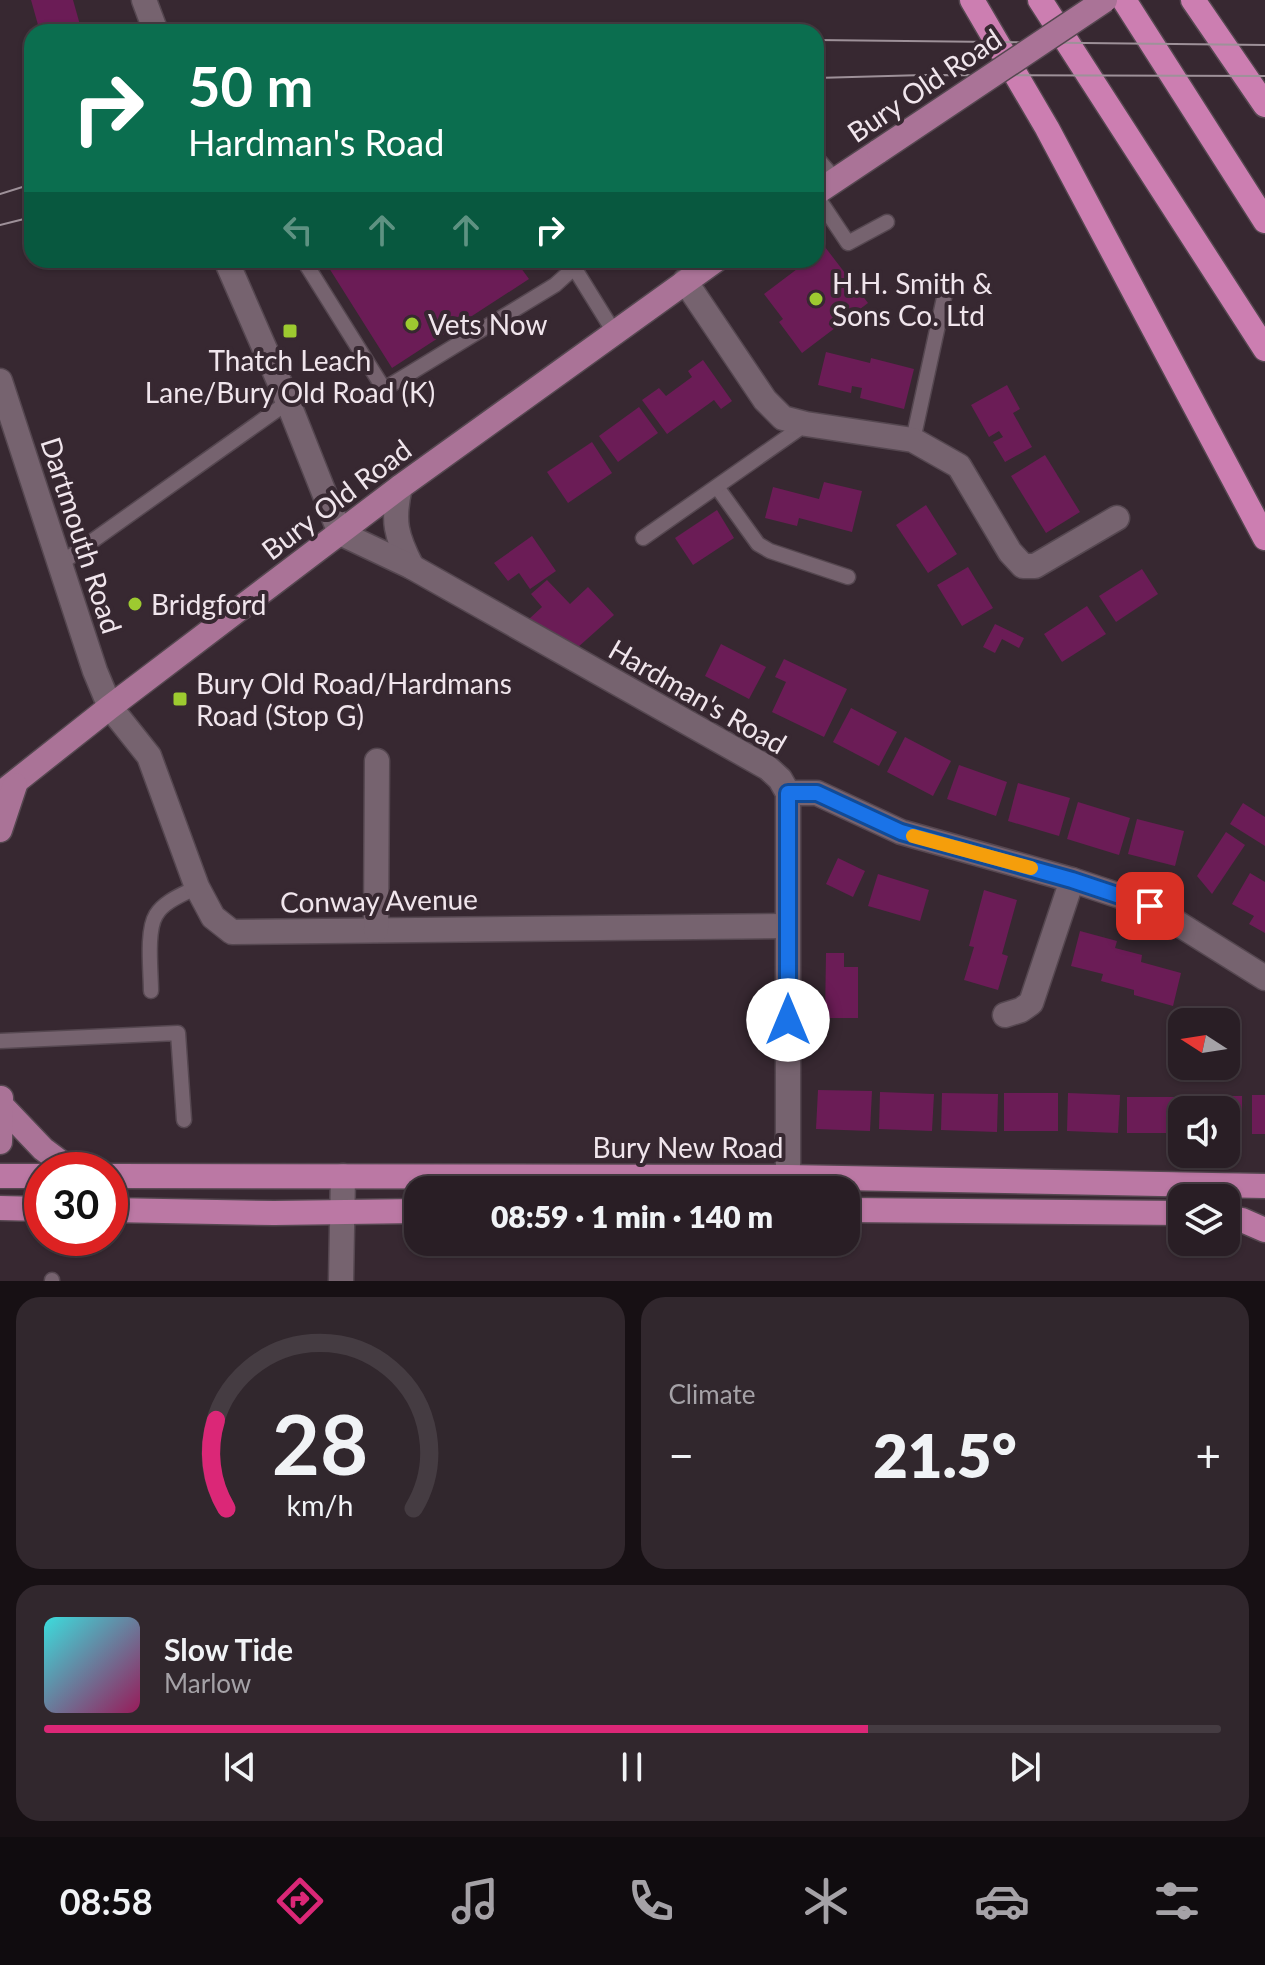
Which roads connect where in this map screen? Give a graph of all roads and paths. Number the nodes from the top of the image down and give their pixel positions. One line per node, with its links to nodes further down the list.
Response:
1 (144, 0): 7 (street)
2 (972, 0): 31 (highway)
3 (1040, 0): 21 (highway)
4 (1105, 0): 9 (main road, Bury Old Road, bridge)
5 (1124, 0): 11 (highway)
6 (1193, 0): 8 (highway)
7 (153, 24)
8 (1265, 105)
9 (824, 188)
10 (824, 191): 12 (lane)
11 (1265, 221)
12 (887, 222)
13 (229, 268): 23 (street)
14 (308, 268): 15 (lane)
15 (569, 268)
16 (574, 268): 20 (lane)
17 (704, 268): 18 (main road, Bury Old Road)
18 (685, 281): 20 (main road, Bury Old Road); 24 (street)
19 (945, 293): 25 (lane)
20 (614, 332): 26 (main road, Bury Old Road)
21 (1265, 349)
22 (0, 381): 32 (street, Dartmouth Road)
23 (288, 402): 29 (street); 32 (lane)
24 (806, 424): 25 (street); 27 (lane)
25 (913, 440): 28 (street)
26 (400, 487): 29 (main road, Bury Old Road); 33 (street)
27 (717, 487): 30 (lane); 34 (lane)
28 (1117, 518)
29 (340, 533): 33 (street, Hardman's Road); 35 (main road, Bury Old Road)
30 (643, 538)
31 (1265, 538)
32 (60, 564): 35 (street, Dartmouth Road)
33 (412, 567): 38 (street, Hardman's Road)
34 (848, 577)
35 (110, 707): 37 (main road, Bury Old Road); 41 (street, Conway Avenue)
36 (377, 761): 43 (street)
37 (7, 790): 39 (main road)
38 (788, 793): 40 (street, Hardman's Road); 42 (street)
39 (0, 830)
40 (1072, 880): 44 (street, Hardman's Road); 46 (street)
41 (197, 887): 43 (street, Conway Avenue); 45 (lane)
42 (787, 926): 43 (street, Conway Avenue); 56 (street)
43 (376, 930)
44 (1265, 978)
45 (151, 991)
46 (1005, 1015)
47 (0, 1041): 49 (lane)
48 (1, 1099): 50 (main road); 51 (main road)
49 (184, 1120)
50 (0, 1142)
51 (47, 1152)
52 (0, 1176): 53 (highway)
53 (24, 1176)
54 (128, 1176): 55 (highway, Bury New Road)
55 (343, 1176): 57 (highway, Bury New Road); 64 (street)
56 (788, 1176)
57 (404, 1177)
58 (860, 1183): 59 (highway, Bury New Road)
59 (1265, 1186)
60 (0, 1208): 61 (highway)
61 (24, 1209)
62 (128, 1210): 64 (highway)
63 (860, 1210): 66 (highway)
64 (342, 1211): 65 (highway); 69 (street)
65 (404, 1211)
66 (1168, 1213)
67 (1240, 1220): 68 (highway)
68 (1265, 1230)
69 (341, 1281)

